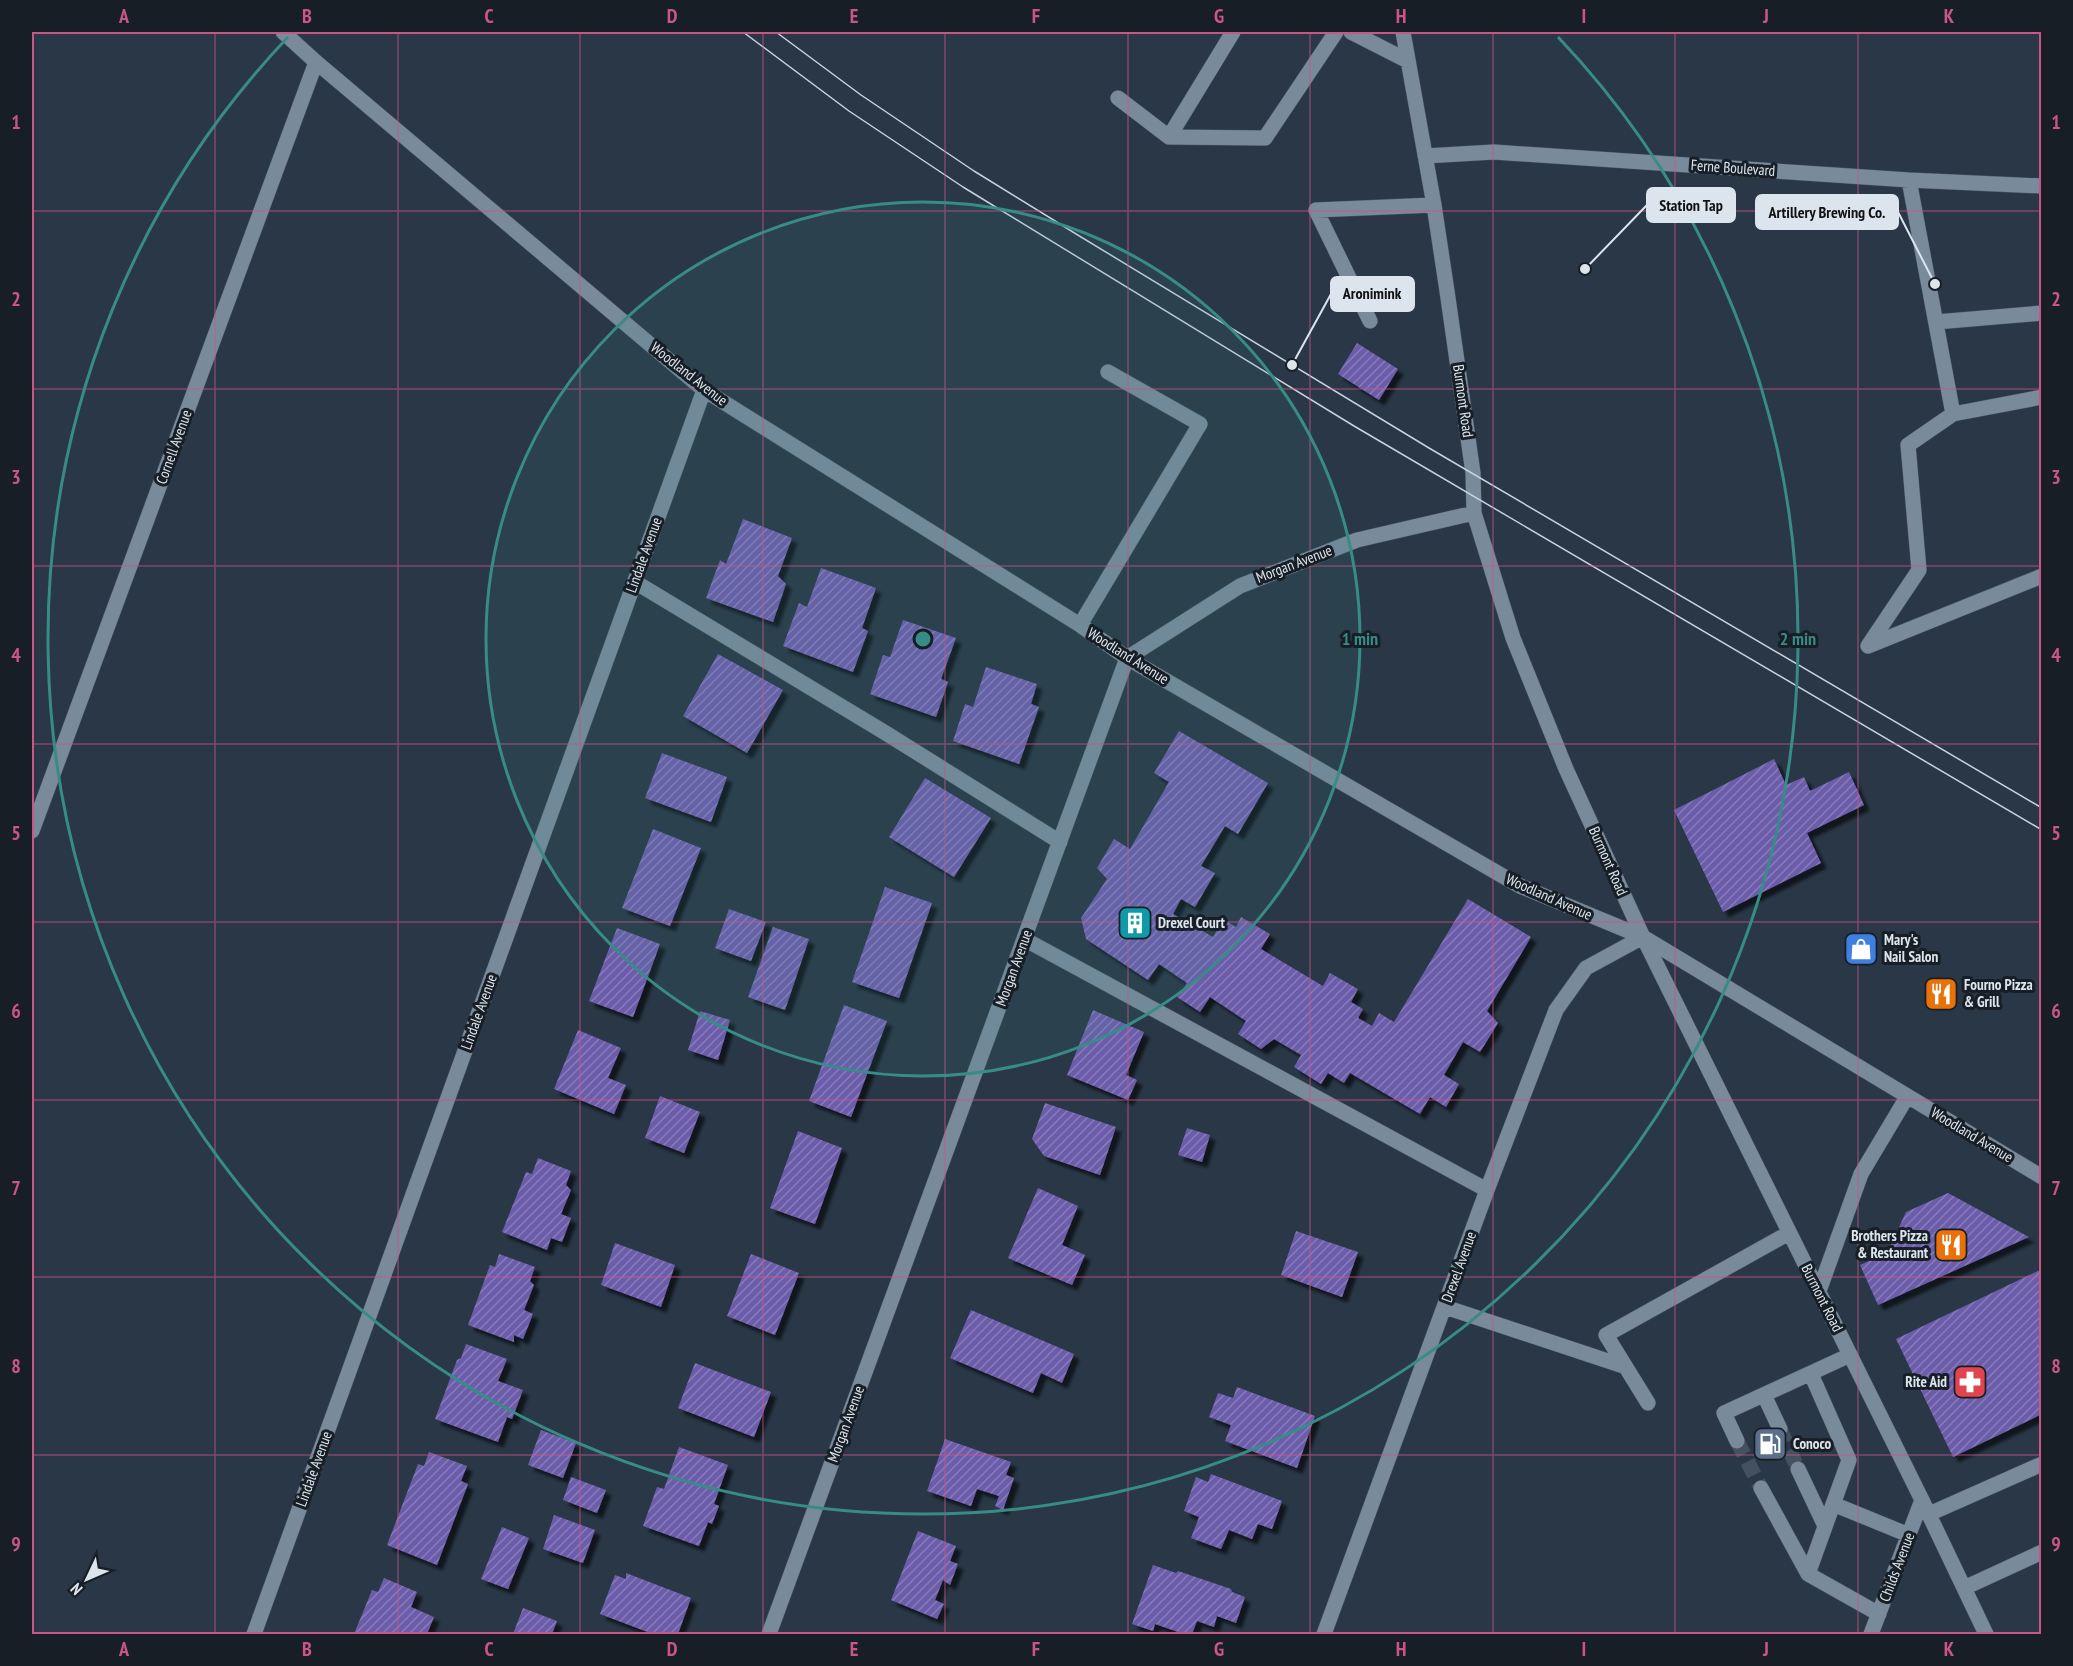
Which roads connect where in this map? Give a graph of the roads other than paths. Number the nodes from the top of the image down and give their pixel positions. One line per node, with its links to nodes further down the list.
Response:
1 (284, 32): 7 (street, Woodland Avenue)
2 (1233, 32): 9 (street)
3 (1336, 32): 9 (street)
4 (1351, 32): 6 (street)
5 (1403, 32): 6 (street, Burmont Road)
6 (1408, 60): 10 (street, Burmont Road)
7 (316, 62): 18 (street, Woodland Avenue); 26 (street, Cornell Avenue)
8 (1118, 98): 9 (street)
9 (1169, 136)
10 (1425, 156): 11 (street, Ferne Boulevard); 13 (street, Burmont Road)
11 (1909, 180): 12 (street, Ferne Boulevard); 16 (street)
12 (2042, 186)
13 (1434, 205): 15 (street); 21 (street, Burmont Road)
14 (2042, 313): 16 (street)
15 (1370, 321)
16 (1936, 322): 20 (street)
17 (1108, 372): 24 (street)
18 (704, 390): 23 (street, Lindale Avenue); 24 (street, Woodland Avenue)
19 (2042, 397): 20 (street)
20 (1953, 414): 22 (street)
21 (1474, 513): 25 (street, Morgan Avenue); 28 (street, Burmont Road)
22 (2042, 576)
23 (635, 582): 27 (street); 54 (street, Lindale Avenue)
24 (1080, 625): 25 (street, Woodland Avenue)
25 (1127, 658): 27 (street, Morgan Avenue); 28 (street, Woodland Avenue)
26 (32, 831)
27 (1060, 842): 29 (street, Morgan Avenue)
28 (1643, 937): 30 (street, Woodland Avenue); 32 (street, Drexel Avenue); 33 (street, Burmont Road)
29 (1024, 939): 32 (street); 55 (street, Morgan Avenue)
30 (1907, 1097): 31 (street, Woodland Avenue); 34 (street)
31 (2042, 1177)
32 (1487, 1190): 35 (street, Drexel Avenue)
33 (1790, 1233): 34 (street, Burmont Road); 37 (street)
34 (1819, 1292): 36 (street, Burmont Road)
35 (1445, 1307): 37 (street); 56 (street, Drexel Avenue)
36 (1850, 1355): 38 (street); 47 (street, Burmont Road)
37 (1626, 1367): 40 (street)
38 (1810, 1374): 39 (street); 46 (street)
39 (1764, 1395): 41 (street); 42 (street)
40 (1648, 1403)
41 (1779, 1429)
42 (1737, 1441)
43 (2042, 1464): 47 (street)
44 (1798, 1469): 48 (street)
45 (1761, 1488): 51 (street)
46 (1833, 1504): 48 (street); 49 (street)
47 (1926, 1507): 49 (street, Childs Avenue); 52 (street, Burmont Road)
48 (1825, 1526): 51 (street)
49 (1909, 1535): 53 (street, Childs Avenue)
50 (2042, 1552): 52 (street)
51 (1808, 1574): 53 (street)
52 (1964, 1588): 58 (street, Burmont Road)
53 (1879, 1614): 57 (street, Childs Avenue)
54 (254, 1635)
55 (769, 1635)
56 (1324, 1635)
57 (1871, 1635)
58 (1986, 1635)

